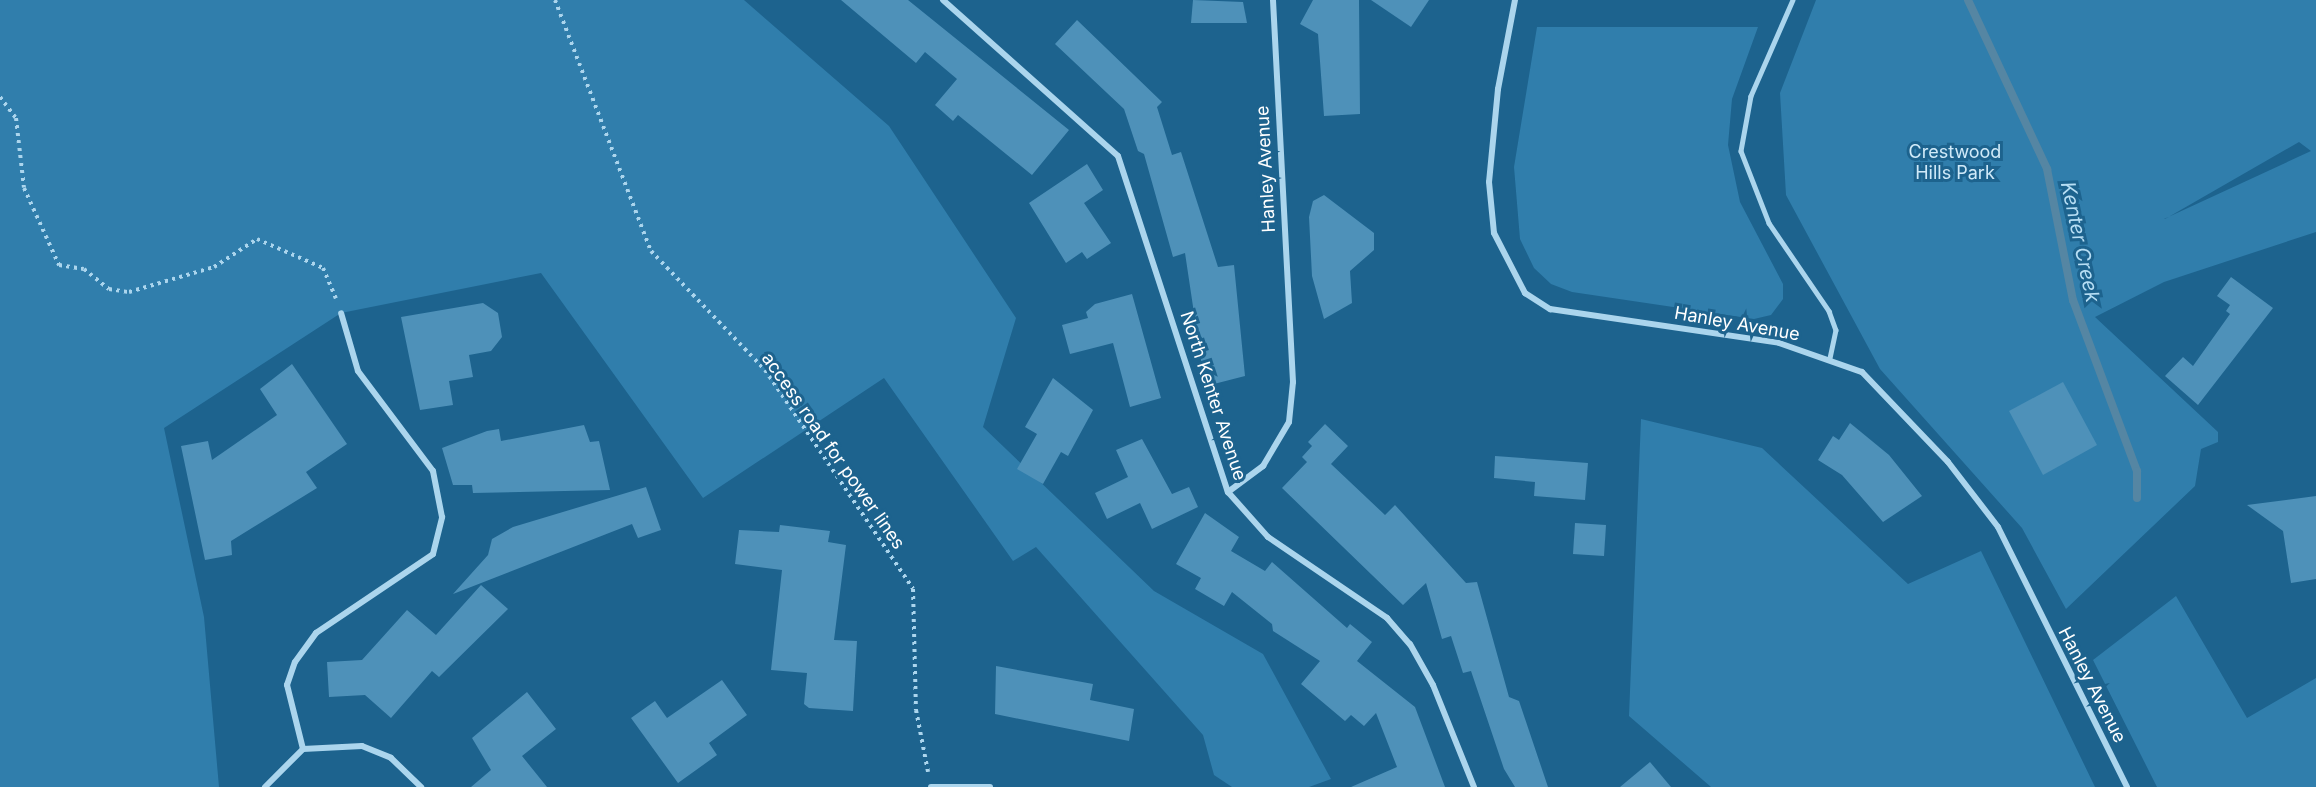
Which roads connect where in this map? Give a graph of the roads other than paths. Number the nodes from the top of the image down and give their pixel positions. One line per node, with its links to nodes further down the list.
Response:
1 (943, 0): 7 (street, North Kenter Avenue)
2 (1273, 0): 7 (street, Hanley Avenue)
3 (1515, 0): 6 (street, Hanley Avenue)
4 (1793, 0): 6 (lane)
5 (341, 313): 8 (street)
6 (1830, 358): 14 (street, Hanley Avenue)
7 (1228, 492): 13 (street, North Kenter Avenue)
8 (303, 750): 9 (street); 10 (street)
9 (265, 787)
10 (421, 787)
11 (931, 787): 12 (street)
12 (990, 787)
13 (1474, 787)
14 (2127, 787)

